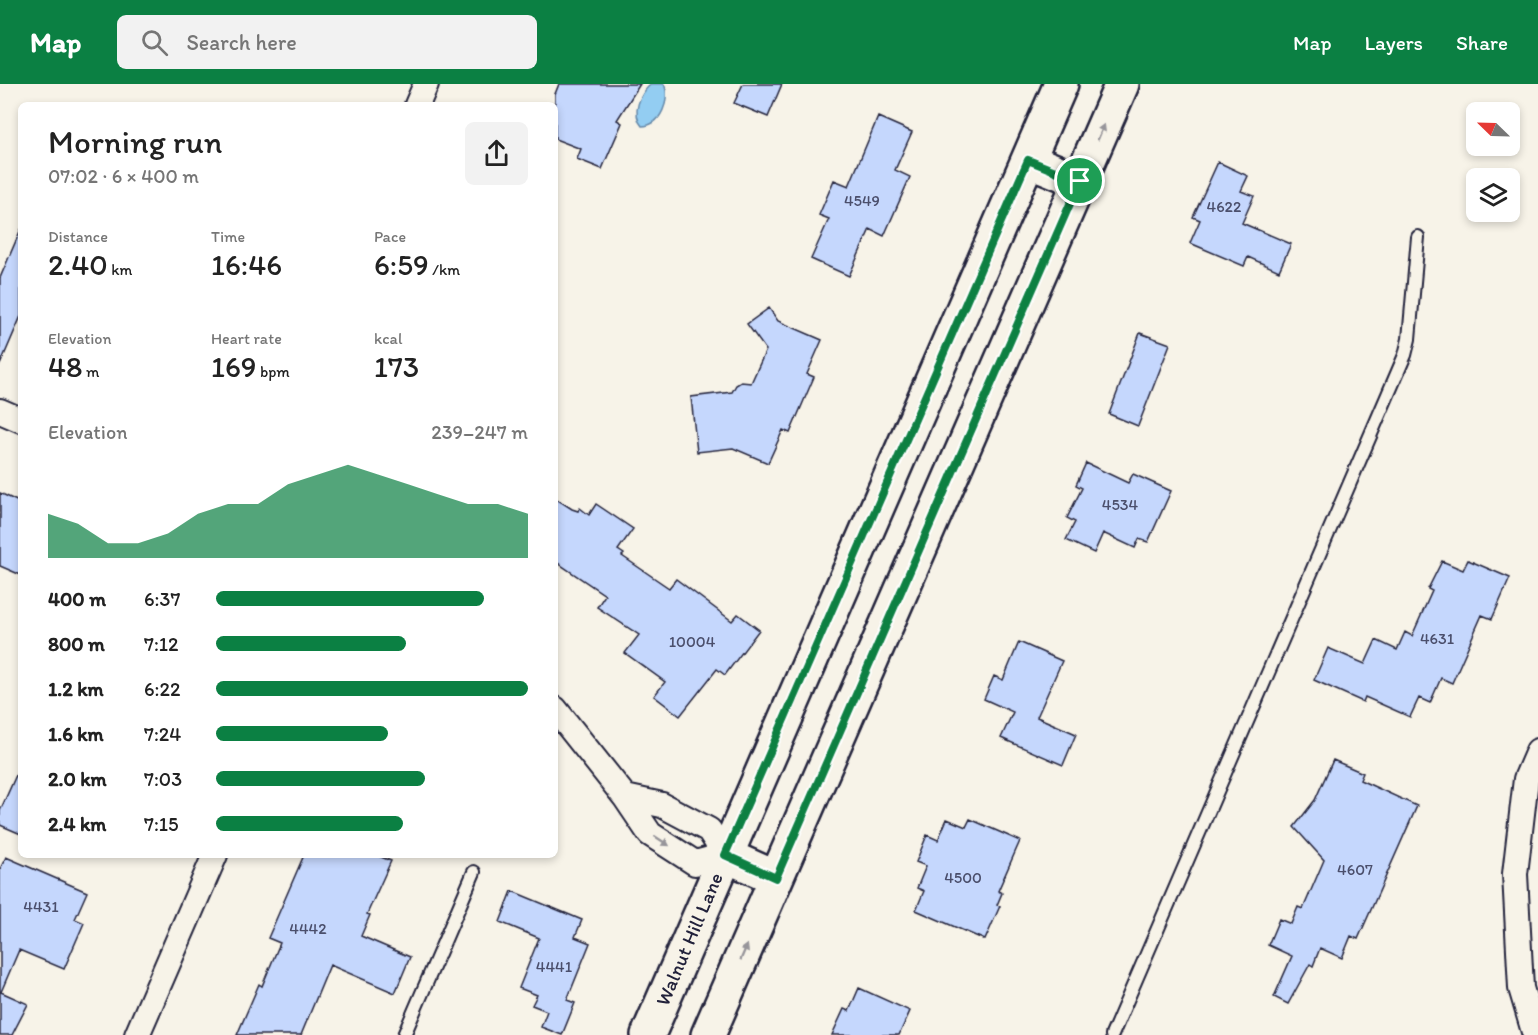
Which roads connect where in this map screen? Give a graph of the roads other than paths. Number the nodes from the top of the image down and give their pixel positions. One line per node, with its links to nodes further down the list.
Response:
1 (426, 84): 4 (street)
2 (1061, 84): 5 (main road, Walnut Hill Lane)
3 (1122, 84): 6 (main road, one-way to 3)
4 (418, 102)
5 (1028, 160): 6 (main road); 13 (main road, Walnut Hill Lane)
6 (1080, 181): 16 (main road)
7 (1418, 237): 21 (lane)
8 (0, 411): 9 (street)
9 (18, 419)
10 (558, 713): 12 (street)
11 (1538, 751): 22 (street)
12 (625, 797): 13 (street); 13 (street, one-way to 13)
13 (725, 855): 16 (main road); 19 (main road, Walnut Hill Lane)
14 (214, 858): 17 (street)
15 (474, 872): 18 (lane)
16 (776, 878): 20 (main road, one-way to 16)
17 (137, 1035)
18 (404, 1035)
19 (648, 1035)
20 (708, 1035)
21 (1112, 1035)
22 (1535, 1035)

